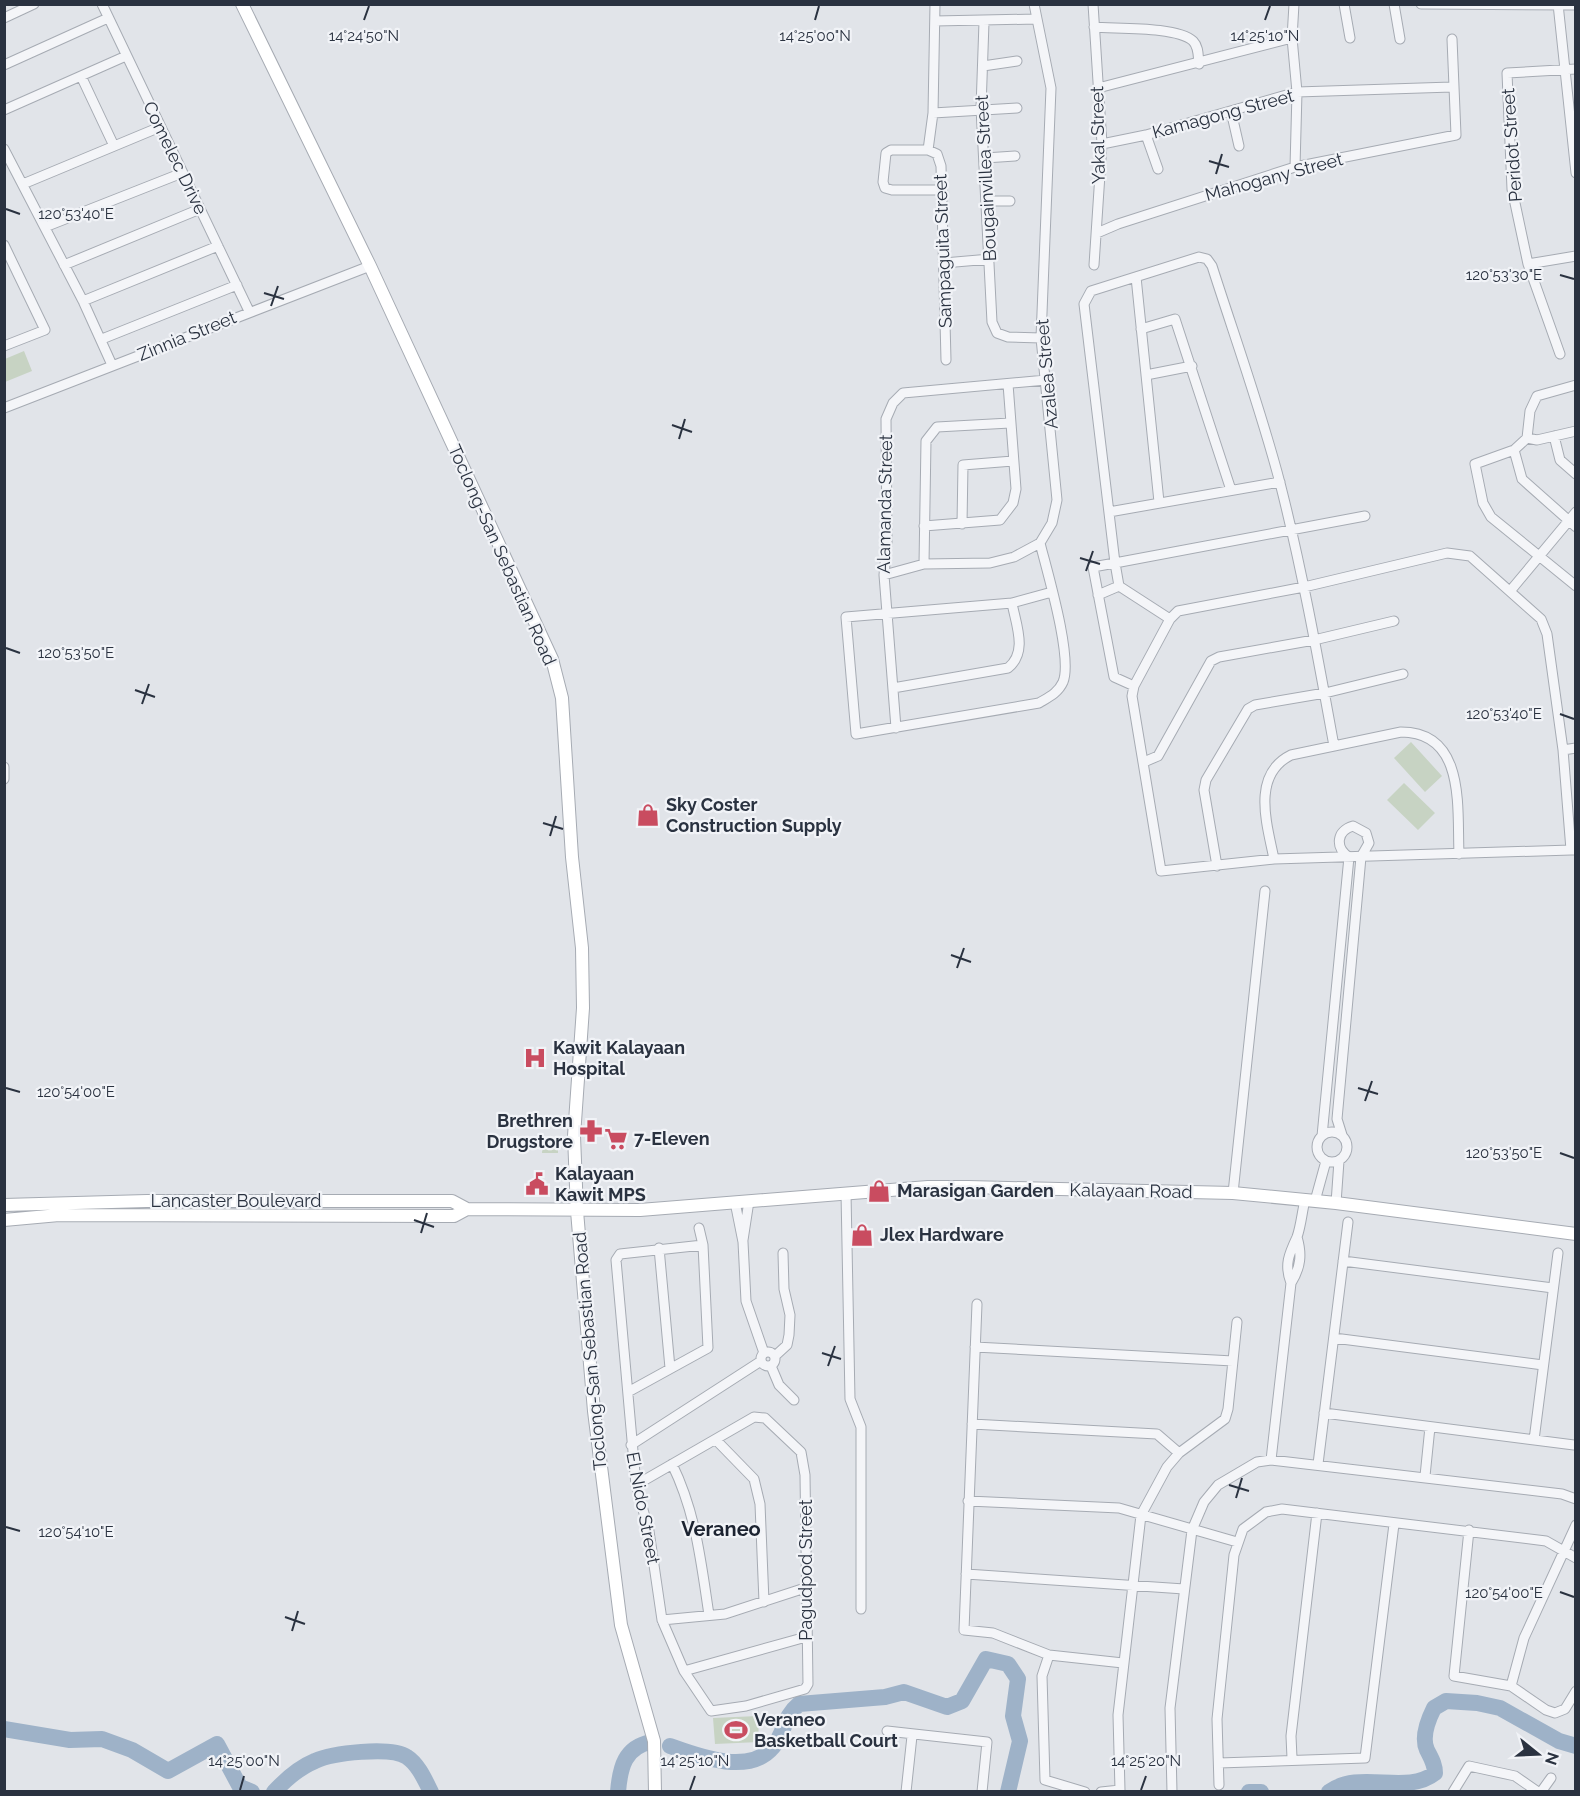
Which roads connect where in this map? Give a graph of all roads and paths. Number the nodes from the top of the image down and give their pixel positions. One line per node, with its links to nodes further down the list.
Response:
1 (34, 4): 13 (street)
2 (102, 4): 14 (street, Comelec Drive)
3 (242, 4): 67 (main road, Toclong-San Sebastian Road)
4 (935, 4): 16 (street, Sampaguita Street)
5 (1034, 4): 15 (street, Azalea Street)
6 (1093, 4): 18 (street, Yakal Street)
7 (1293, 4): 19 (street)
8 (1344, 4): 20 (street)
9 (1394, 4): 21 (street)
10 (1421, 4): 11 (street)
11 (1558, 5): 12 (street); 28 (street)
12 (1575, 5)
13 (4, 18)
14 (108, 18): 23 (street, Comelec Drive); 26 (street)
15 (1036, 19): 17 (street); 73 (street, Azalea Street)
16 (935, 21): 17 (street); 38 (street, Sampaguita Street)
17 (984, 22): 27 (street, Bougainvillea Street)
18 (1094, 27): 25 (street); 32 (street, Yakal Street)
19 (1292, 38): 25 (street); 33 (street)
20 (1350, 38)
21 (1400, 39)
22 (1452, 39): 31 (street)
23 (126, 56): 30 (street); 39 (street, Comelec Drive)
24 (1017, 62): 27 (street)
25 (1199, 64): 32 (street)
26 (4, 65)
27 (982, 66): 34 (street, Bougainvillea Street)
28 (1564, 68): 29 (street); 51 (street); 64 (street, Peridot Street)
29 (1575, 69)
30 (81, 76): 36 (street); 42 (street)
31 (1452, 87): 33 (street, Kamagong Street); 48 (street, Mahogany Street)
32 (1098, 88): 41 (street, Yakal Street)
33 (1297, 92): 37 (street, Kamagong Street); 48 (street)
34 (981, 108): 35 (street); 38 (street); 47 (street, Bougainvillea Street)
35 (1017, 108)
36 (4, 110)
37 (1231, 111): 40 (street, Kamagong Street); 43 (street)
38 (933, 113): 45 (street, Sampaguita Street)
39 (160, 127): 42 (street); 50 (street, Comelec Drive)
40 (1146, 135): 41 (street, Kamagong Street); 49 (street)
41 (1102, 144): 58 (street, Yakal Street)
42 (114, 146): 52 (street)
43 (1239, 146)
44 (4, 149): 52 (street)
45 (928, 150): 53 (street, Sampaguita Street); 53 (street)
46 (1016, 156): 47 (street)
47 (985, 158): 54 (street, Bougainvillea Street)
48 (1295, 167): 58 (street, Mahogany Street)
49 (1158, 169)
50 (182, 172): 56 (street, Comelec Drive); 57 (street)
51 (1575, 173)
52 (23, 184): 57 (street)
53 (942, 190): 63 (street, Sampaguita Street)
54 (986, 201): 55 (street); 62 (street, Bougainvillea Street)
55 (1010, 201)
56 (200, 209): 60 (street, Comelec Drive); 65 (street)
57 (45, 227): 65 (street)
58 (1097, 233): 66 (street, Yakal Street)
59 (4, 245): 75 (street)
60 (218, 246): 69 (street, Comelec Drive); 70 (street)
61 (1575, 256): 64 (street)
62 (990, 259): 63 (street); 73 (street, Bougainvillea Street)
63 (944, 263): 77 (street, Sampaguita Street)
64 (1528, 264): 76 (street, Peridot Street)
65 (64, 265): 70 (street)
66 (1094, 265)
67 (370, 266): 71 (street, Zinnia Street); 148 (main road, Toclong-San Sebastian Road)
68 (1136, 277): 72 (street); 92 (street); 95 (street)
69 (237, 285): 71 (street, Comelec Drive); 74 (street)
70 (83, 301): 74 (street)
71 (249, 311): 78 (street, Zinnia Street)
72 (1141, 329): 79 (street); 80 (street)
73 (1041, 338): 81 (street, Azalea Street)
74 (102, 339): 78 (street)
75 (6, 343)
76 (1560, 354)
77 (946, 360)
78 (112, 365): 84 (street, Zinnia Street)
79 (1192, 366): 80 (street); 93 (street)
80 (1146, 375): 94 (street)
81 (1046, 380): 82 (street, Alamanda Street); 102 (street, Azalea Street)
82 (1008, 384): 85 (street); 106 (street, Alamanda Street)
83 (1575, 385): 88 (street)
84 (4, 408)
85 (1010, 423): 90 (street); 100 (street)
86 (1575, 431): 87 (street)
87 (1554, 436): 88 (street); 91 (street)
88 (1527, 438): 89 (street)
89 (1514, 450): 98 (street); 103 (street)
90 (1013, 461): 99 (street); 99 (street)
91 (1575, 474)
92 (1280, 482): 93 (street); 101 (street)
93 (1231, 490): 94 (street)
94 (1159, 502): 95 (street)
95 (1109, 512): 104 (street)
96 (1575, 512): 98 (street)
97 (1365, 516): 101 (street)
98 (1572, 523): 103 (street)
99 (962, 524): 100 (street)
100 (924, 526): 105 (street)
101 (1291, 532): 104 (street); 109 (street)
102 (1041, 543): 105 (street); 111 (street)
103 (1540, 556): 108 (street); 110 (street)
104 (1115, 563): 107 (street); 112 (street)
105 (924, 564): 106 (street)
106 (884, 575): 114 (street, Alamanda Street)
107 (1119, 586): 112 (street); 115 (street)
108 (1575, 586)
109 (1304, 587): 110 (street); 115 (street); 117 (street)
110 (1511, 590): 125 (street)
111 (1052, 592): 113 (street); 122 (street)
112 (1098, 595): 119 (street)
113 (1012, 603): 114 (street); 120 (street)
114 (885, 613): 120 (street, Alamanda Street); 122 (street)
115 (1170, 619): 119 (street)
116 (1394, 621): 117 (street)
117 (1314, 640): 121 (street); 126 (street)
118 (1403, 674): 121 (street)
119 (1134, 686): 126 (street)
120 (893, 688): 122 (street, Alamanda Street)
121 (1324, 693): 123 (street); 134 (street)
122 (896, 728)
123 (1334, 746): 130 (street); 133 (street)
124 (1575, 748): 125 (street)
125 (1563, 750): 129 (street)
126 (1144, 762): 134 (street)
127 (4, 767): 128 (street)
128 (4, 779)
129 (1573, 850): 130 (street)
130 (1459, 854): 131 (street)
131 (1361, 856): 132 (street); 132 (street); 137 (street)
132 (1349, 857): 133 (street); 136 (street)
133 (1274, 859): 134 (street)
134 (1217, 866)
135 (1265, 891): 141 (street)
136 (1322, 1136): 137 (street); 138 (street)
137 (1342, 1136): 139 (street)
138 (1326, 1161): 139 (street); 142 (street)
139 (1340, 1161): 145 (street)
140 (846, 1193): 141 (main road, Kalayaan Road); 143 (main road, Kalayaan Road); 201 (street)
141 (1233, 1193): 142 (main road, Kalayaan Road)
142 (1310, 1200): 145 (main road, Kalayaan Road); 180 (street)
143 (749, 1201): 144 (main road, Kalayaan Road); 153 (street)
144 (735, 1202): 148 (main road, Kalayaan Road); 153 (street)
145 (1336, 1203): 152 (main road, Kalayaan Road)
146 (4, 1205): 147 (main road, Lancaster Boulevard)
147 (466, 1209): 148 (main road, Lancaster Boulevard); 149 (main road, Lancaster Boulevard)
148 (577, 1210): 217 (main road, Toclong-San Sebastian Road)
149 (4, 1220)
150 (1348, 1222): 158 (street)
151 (699, 1228): 154 (street)
152 (1575, 1234)
153 (743, 1242): 165 (street)
154 (703, 1245): 155 (street); 169 (street)
155 (659, 1248): 169 (street); 170 (street, El Nido Street)
156 (783, 1253): 164 (street)
157 (1558, 1253): 159 (street)
158 (1343, 1261): 159 (street); 162 (street)
159 (1553, 1288): 167 (street)
160 (977, 1304): 163 (street)
161 (1237, 1322): 166 (street)
162 (1334, 1338): 167 (street); 172 (street)
163 (975, 1347): 166 (street); 173 (street)
164 (775, 1356): 165 (street); 168 (street)
165 (763, 1357): 168 (street); 177 (street)
166 (1233, 1361): 179 (street)
167 (1543, 1365): 176 (street)
168 (771, 1366): 171 (street)
169 (670, 1368): 170 (street)
170 (628, 1392): 177 (street, El Nido Street)
171 (794, 1400)
172 (1324, 1413): 174 (street); 182 (street)
173 (972, 1424): 179 (street); 186 (street)
174 (1430, 1427): 176 (street); 183 (street)
175 (716, 1440): 181 (street); 198 (street, Pagudpod Street); 200 (street)
176 (1534, 1440): 178 (street)
177 (631, 1445): 184 (street, El Nido Street)
178 (1574, 1445)
179 (1179, 1453): 188 (street)
180 (1271, 1460): 182 (street); 191 (street)
181 (672, 1464): 184 (street); 202 (street)
182 (1318, 1464): 183 (street)
183 (1425, 1476): 185 (street)
184 (636, 1485): 203 (street, El Nido Street)
185 (1575, 1499)
186 (968, 1501): 188 (street); 196 (street)
187 (1317, 1514): 189 (street); 193 (street); 213 (street)
188 (1141, 1515): 191 (street); 197 (street)
189 (1394, 1524): 192 (street); 213 (street)
190 (1575, 1525): 194 (street)
191 (1192, 1530): 193 (street); 199 (street)
192 (1469, 1530): 194 (street); 208 (street)
193 (1238, 1542): 214 (street)
194 (1563, 1549): 195 (street); 208 (street)
195 (1575, 1558)
196 (966, 1574): 197 (street); 205 (street)
197 (1132, 1585): 199 (street); 206 (street)
198 (806, 1588): 200 (street); 204 (street, Pagudpod Street)
199 (1184, 1589): 222 (street)
200 (764, 1602): 202 (street)
201 (861, 1609)
202 (709, 1615): 203 (street)
203 (662, 1620): 207 (street, El Nido Street)
204 (806, 1637): 207 (street); 210 (street, Pagudpod Street)
205 (1049, 1655): 206 (street); 220 (street)
206 (1123, 1662): 221 (street)
207 (684, 1671): 210 (street, El Nido Street)
208 (1511, 1686): 209 (street)
209 (1575, 1691)
210 (711, 1711)
211 (887, 1731): 212 (street)
212 (912, 1736): 218 (street); 219 (street)
213 (1292, 1758): 214 (street)
214 (1219, 1763): 216 (street)
215 (1551, 1778): 224 (street)
216 (1220, 1785)
217 (655, 1791)
218 (906, 1791)
219 (982, 1791)
220 (1085, 1791)
221 (1101, 1791)
222 (1172, 1791)
223 (1453, 1791): 224 (street)
224 (1539, 1791)

